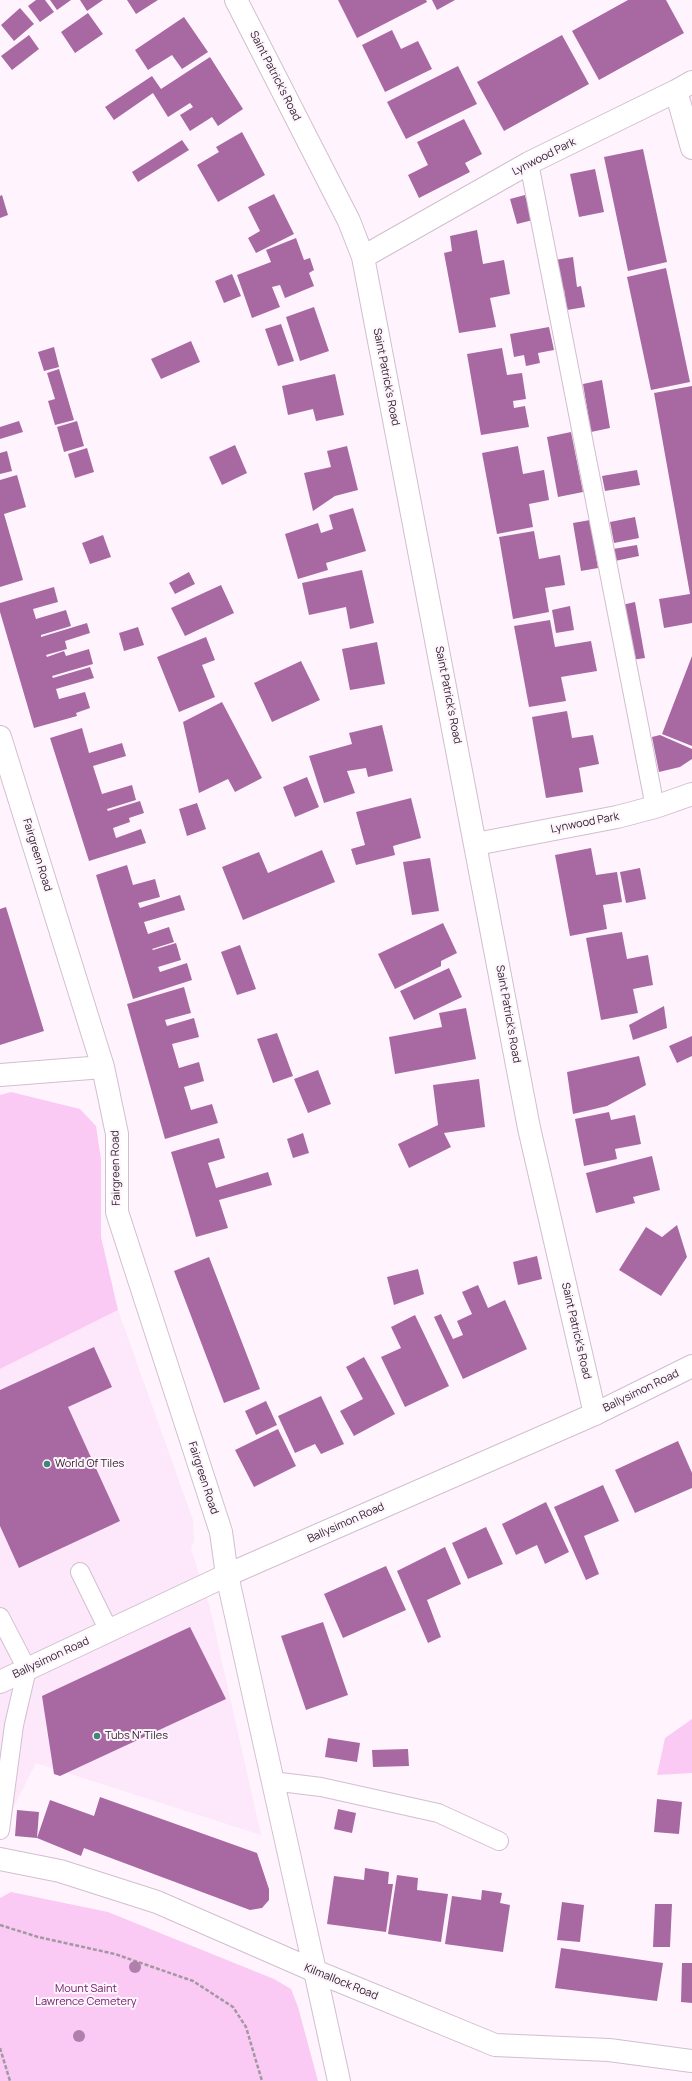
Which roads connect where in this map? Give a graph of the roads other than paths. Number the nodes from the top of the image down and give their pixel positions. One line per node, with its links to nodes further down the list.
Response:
1 (236, 0): 5 (street, Saint Patrick's Road)
2 (684, 87): 3 (street, Lynwood Park); 4 (street, Lynwood Park)
3 (692, 148)
4 (529, 163): 5 (street, Lynwood Park); 8 (lane)
5 (363, 257): 9 (street, Saint Patrick's Road)
6 (0, 737): 10 (street, Fairgreen Road)
7 (692, 794): 8 (street, Lynwood Park)
8 (655, 807): 9 (street, Lynwood Park)
9 (476, 844): 13 (street, Saint Patrick's Road)
10 (103, 1067): 11 (street); 15 (street, Fairgreen Road)
11 (0, 1074)
12 (692, 1366): 13 (street, Ballysimon Road)
13 (595, 1414): 15 (street, Ballysimon Road)
14 (80, 1572): 17 (lane)
15 (227, 1574): 17 (street, Ballysimon Road); 20 (street, Fairgreen Road)
16 (0, 1617): 18 (lane)
17 (109, 1631): 18 (street, Ballysimon Road)
18 (27, 1670): 19 (street, Ballysimon Road); 21 (lane)
19 (0, 1682)
20 (272, 1781): 22 (lane); 24 (street, Fairgreen Road)
21 (0, 1830)
22 (499, 1841)
23 (0, 1860): 24 (street, Kilmallock Road)
24 (315, 1971): 25 (street, Kilmallock Road); 26 (street, Fairgreen Road)
25 (692, 2061)
26 (340, 2081)

